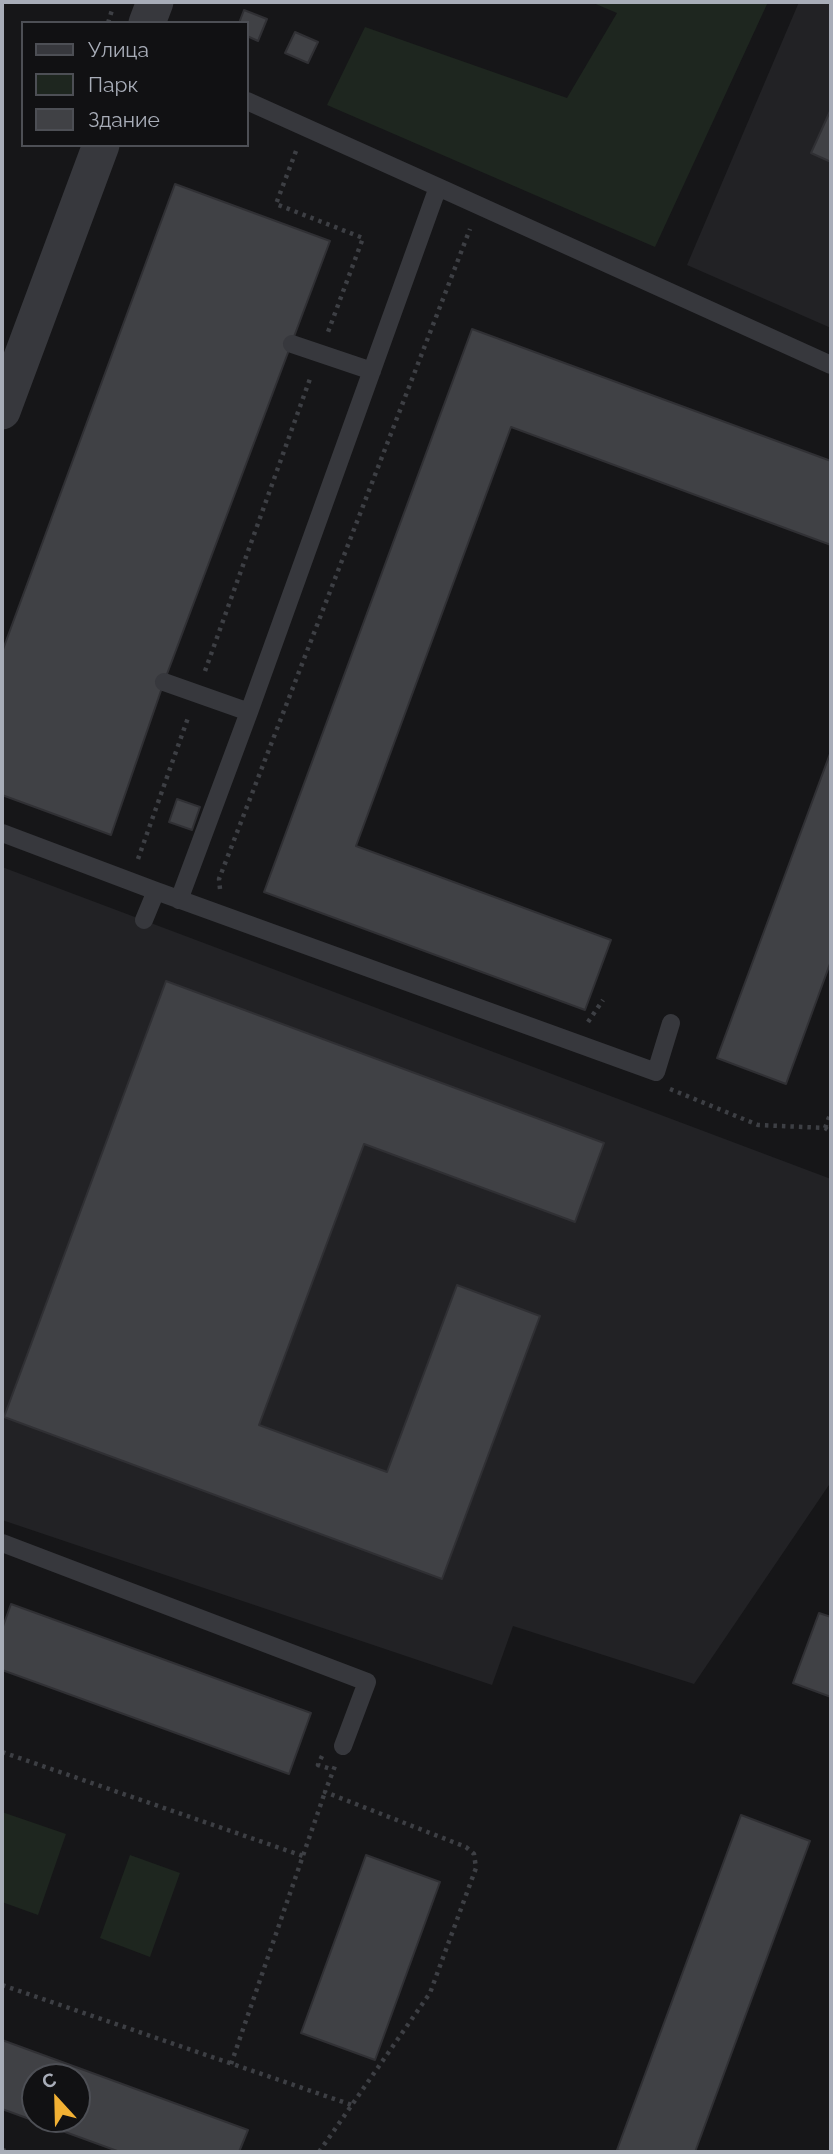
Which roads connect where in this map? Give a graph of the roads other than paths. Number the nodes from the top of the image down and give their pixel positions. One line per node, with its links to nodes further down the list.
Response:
1 (155, 2): 2 (street)
2 (148, 21)
3 (248, 101): 5 (lane)
4 (100, 147): 9 (street)
5 (438, 187): 7 (lane); 8 (lane)
6 (292, 344): 8 (lane)
7 (831, 365)
8 (372, 371): 11 (lane)
9 (2, 411)
10 (164, 682): 11 (lane)
11 (249, 712): 14 (lane)
12 (2, 833): 13 (lane)
13 (156, 891): 14 (lane); 15 (lane)
14 (179, 900): 16 (lane)
15 (144, 920)
16 (671, 1023)
17 (2, 1543): 18 (lane)
18 (343, 1746)

